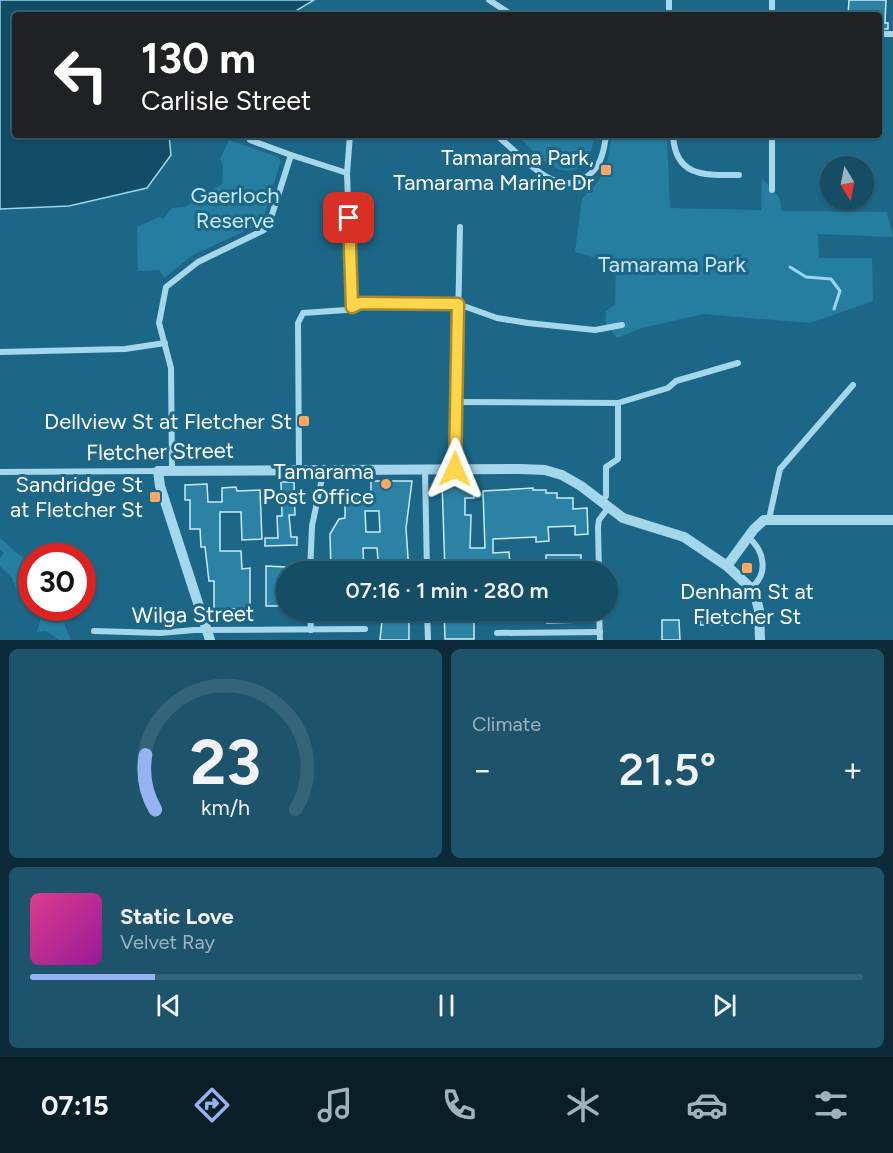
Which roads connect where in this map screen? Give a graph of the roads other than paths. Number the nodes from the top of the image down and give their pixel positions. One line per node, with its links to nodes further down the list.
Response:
1 (489, 0): 2 (street)
2 (507, 12)
3 (350, 138): 10 (street)
4 (500, 138): 5 (street)
5 (605, 138)
6 (673, 138): 11 (street)
7 (772, 138): 12 (street)
8 (250, 140): 9 (street)
9 (291, 154): 10 (street); 17 (street)
10 (347, 173): 15 (street)
11 (739, 175)
12 (772, 190)
13 (460, 228): 14 (street)
14 (458, 304): 15 (street); 16 (street); 21 (street)
15 (352, 307): 23 (street)
16 (622, 325)
17 (165, 343): 18 (street); 26 (street)
18 (0, 352)
19 (738, 363): 22 (street)
20 (853, 385): 31 (street)
21 (456, 402): 22 (street); 25 (street)
22 (618, 402): 30 (street)
23 (299, 469): 24 (street, Fletcher Street); 26 (street, Fletcher Street)
24 (324, 469): 27 (street, Fletcher Street); 34 (street)
25 (455, 469): 27 (street, Fletcher Street); 30 (street, Fletcher Street)
26 (172, 470): 28 (street, Fletcher Street)
27 (425, 470): 35 (street)
28 (159, 471): 29 (street, Fletcher Street); 47 (street)
29 (0, 472)
30 (605, 505): 36 (street); 37 (street, Fletcher Street)
31 (769, 519): 32 (street); 33 (street)
32 (893, 520)
33 (748, 537): 37 (street); 38 (street)
34 (310, 561)
35 (427, 561)
36 (599, 561)
37 (726, 566): 38 (street, Fletcher Street)
38 (752, 587): 50 (street)
39 (311, 621): 43 (street)
40 (427, 621): 48 (street)
41 (600, 621): 45 (street)
42 (365, 629): 43 (street, Wilga Street)
43 (311, 630): 47 (street, Wilga Street)
44 (94, 631): 47 (street, Wilga Street)
45 (600, 632): 46 (street); 49 (street)
46 (497, 633)
47 (209, 636)
48 (428, 640)
49 (600, 640)
50 (760, 640)

